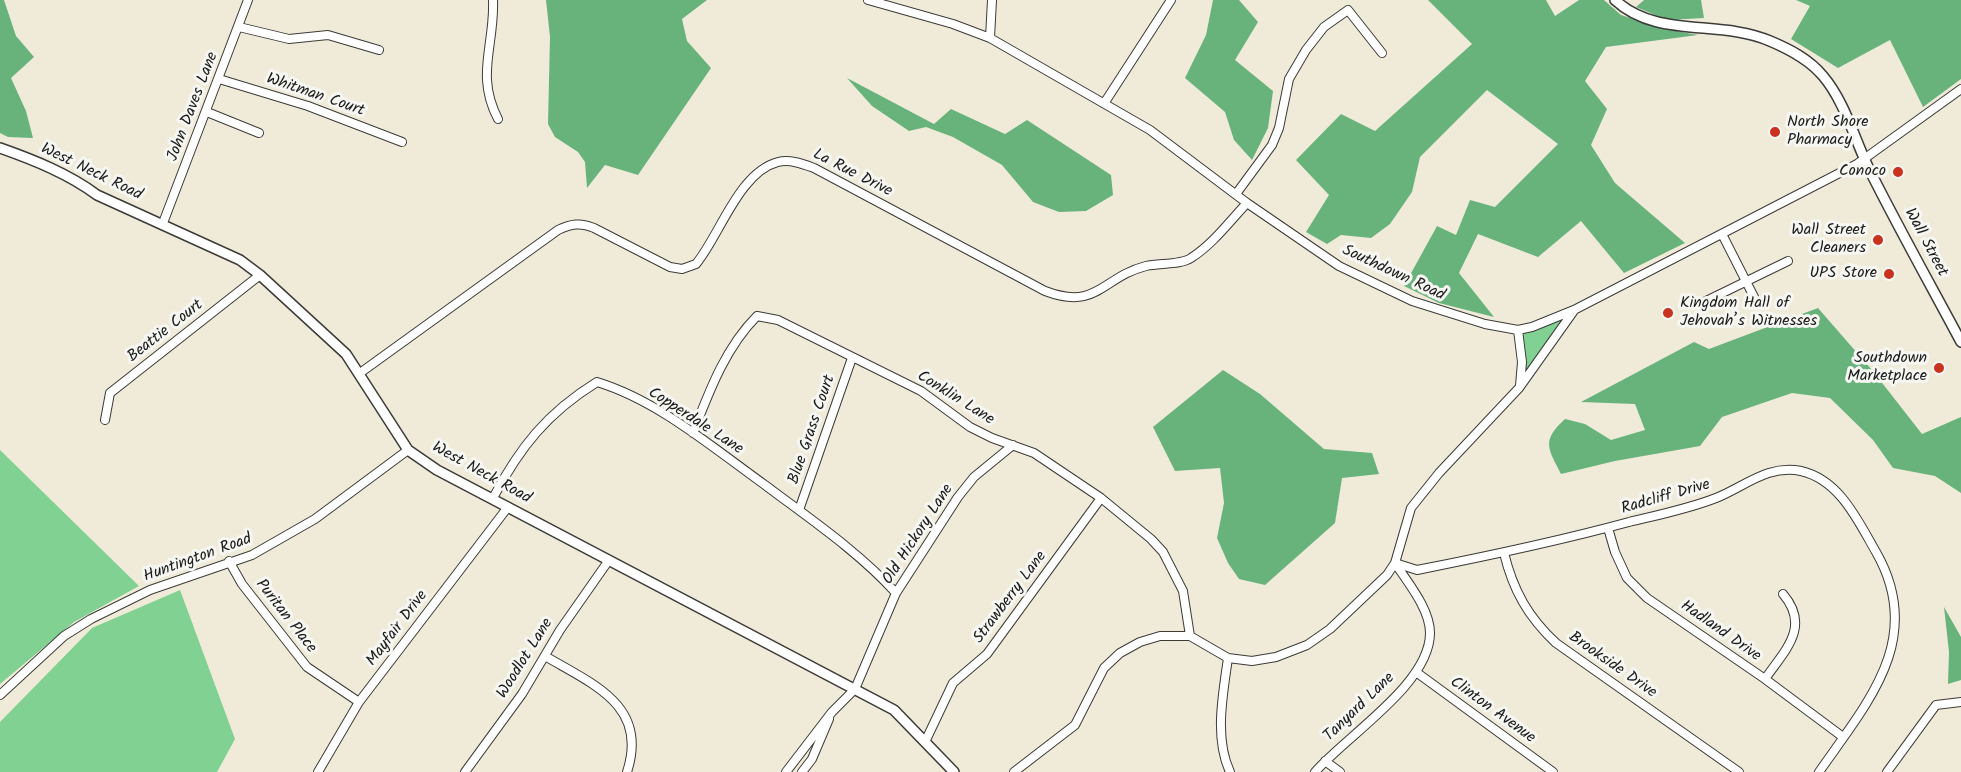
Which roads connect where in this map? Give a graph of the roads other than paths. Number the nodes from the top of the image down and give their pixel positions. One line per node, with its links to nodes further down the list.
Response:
1 (248, 0): 7 (street, John Daves Lane)
2 (493, 0): 15 (street)
3 (868, 0): 8 (street, Southdown Road)
4 (992, 0): 8 (street)
5 (1171, 0): 13 (street)
6 (1615, 0): 19 (street, Wall Street)
7 (239, 27): 9 (street); 11 (street, John Daves Lane)
8 (990, 38): 13 (street, Southdown Road)
9 (379, 50)
10 (1382, 53): 20 (street)
11 (219, 79): 14 (street, John Daves Lane); 17 (street, Whitman Court)
12 (1961, 89): 19 (street, Southdown Road)
13 (1105, 102): 20 (street, Southdown Road)
14 (207, 112): 16 (street); 22 (street, John Daves Lane)
15 (498, 119)
16 (259, 133)
17 (402, 142)
18 (0, 148): 22 (street, West Neck Road)
19 (1864, 159): 23 (street, Southdown Road); 31 (street, Wall Street)
20 (1236, 194): 21 (street, Southdown Road)
21 (1247, 203): 30 (street, Southdown Road); 33 (street, La Rue Drive)
22 (163, 223): 25 (street, West Neck Road)
23 (1722, 234): 26 (street); 29 (street, Southdown Road)
24 (1788, 261): 26 (street)
25 (260, 275): 33 (street, West Neck Road); 35 (street, Beattie Court)
26 (1748, 281): 27 (street); 28 (street)
27 (1754, 297)
28 (1706, 301)
29 (1574, 310): 30 (street, Southdown Road); 34 (street)
30 (1518, 330): 34 (street)
31 (1961, 342)
32 (852, 358): 36 (street, Conklin Lane); 37 (street, Conklin Lane); 42 (street, Blue Grass Court)
33 (360, 373): 38 (street, West Neck Road)
34 (1519, 388): 47 (street)
35 (105, 420)
36 (693, 433): 39 (street, Copperdale Lane); 42 (street, Copperdale Lane)
37 (1013, 445): 40 (street, Conklin Lane); 48 (street, Old Hickory Lane)
38 (408, 450): 39 (street, West Neck Road); 46 (street, Huntington Road)
39 (493, 498): 41 (street, West Neck Road)
40 (1101, 498): 50 (street, Conklin Lane); 61 (street, Strawberry Lane)
41 (508, 507): 45 (street, West Neck Road); 57 (street, Mayfair Drive)
42 (799, 510): 48 (street, Copperdale Lane)
43 (1608, 528): 44 (street, Radcliff Drive); 54 (street, Hadland Drive); 60 (street, Radcliff Drive)
44 (1504, 553): 47 (street, Radcliff Drive); 74 (street, Brookside Drive)
45 (609, 560): 51 (street, Woodlot Lane); 55 (street, West Neck Road)
46 (229, 561): 56 (street, Huntington Road); 57 (street, Puritan Place)
47 (1395, 563): 52 (street); 53 (street, Tanyard Lane)
48 (896, 593): 55 (street, Old Hickory Lane)
49 (1783, 594): 54 (street)
50 (1190, 636): 52 (street); 69 (street)
51 (545, 656): 64 (street, Woodlot Lane); 65 (street)
52 (1228, 658): 70 (street)
53 (1416, 672): 62 (street, Tanyard Lane); 73 (street, Clinton Avenue)
54 (1765, 679): 60 (street, Hadland Drive)
55 (855, 689): 59 (street); 61 (street, West Neck Road)
56 (0, 695)
57 (359, 702): 63 (street, Mayfair Drive)
58 (1961, 702): 76 (street)
59 (832, 712): 66 (street); 67 (street)
60 (1843, 737): 75 (street, Radcliff Drive)
61 (925, 742): 68 (street, West Neck Road)
62 (1325, 761): 71 (street, Tanyard Lane); 72 (street)
63 (318, 772)
64 (465, 772)
65 (627, 772)
66 (786, 772)
67 (802, 772)
68 (954, 772)
69 (1014, 772)
70 (1230, 772)
71 (1315, 772)
72 (1340, 772)
73 (1553, 772)
74 (1739, 772)
75 (1819, 772)
76 (1887, 772)

